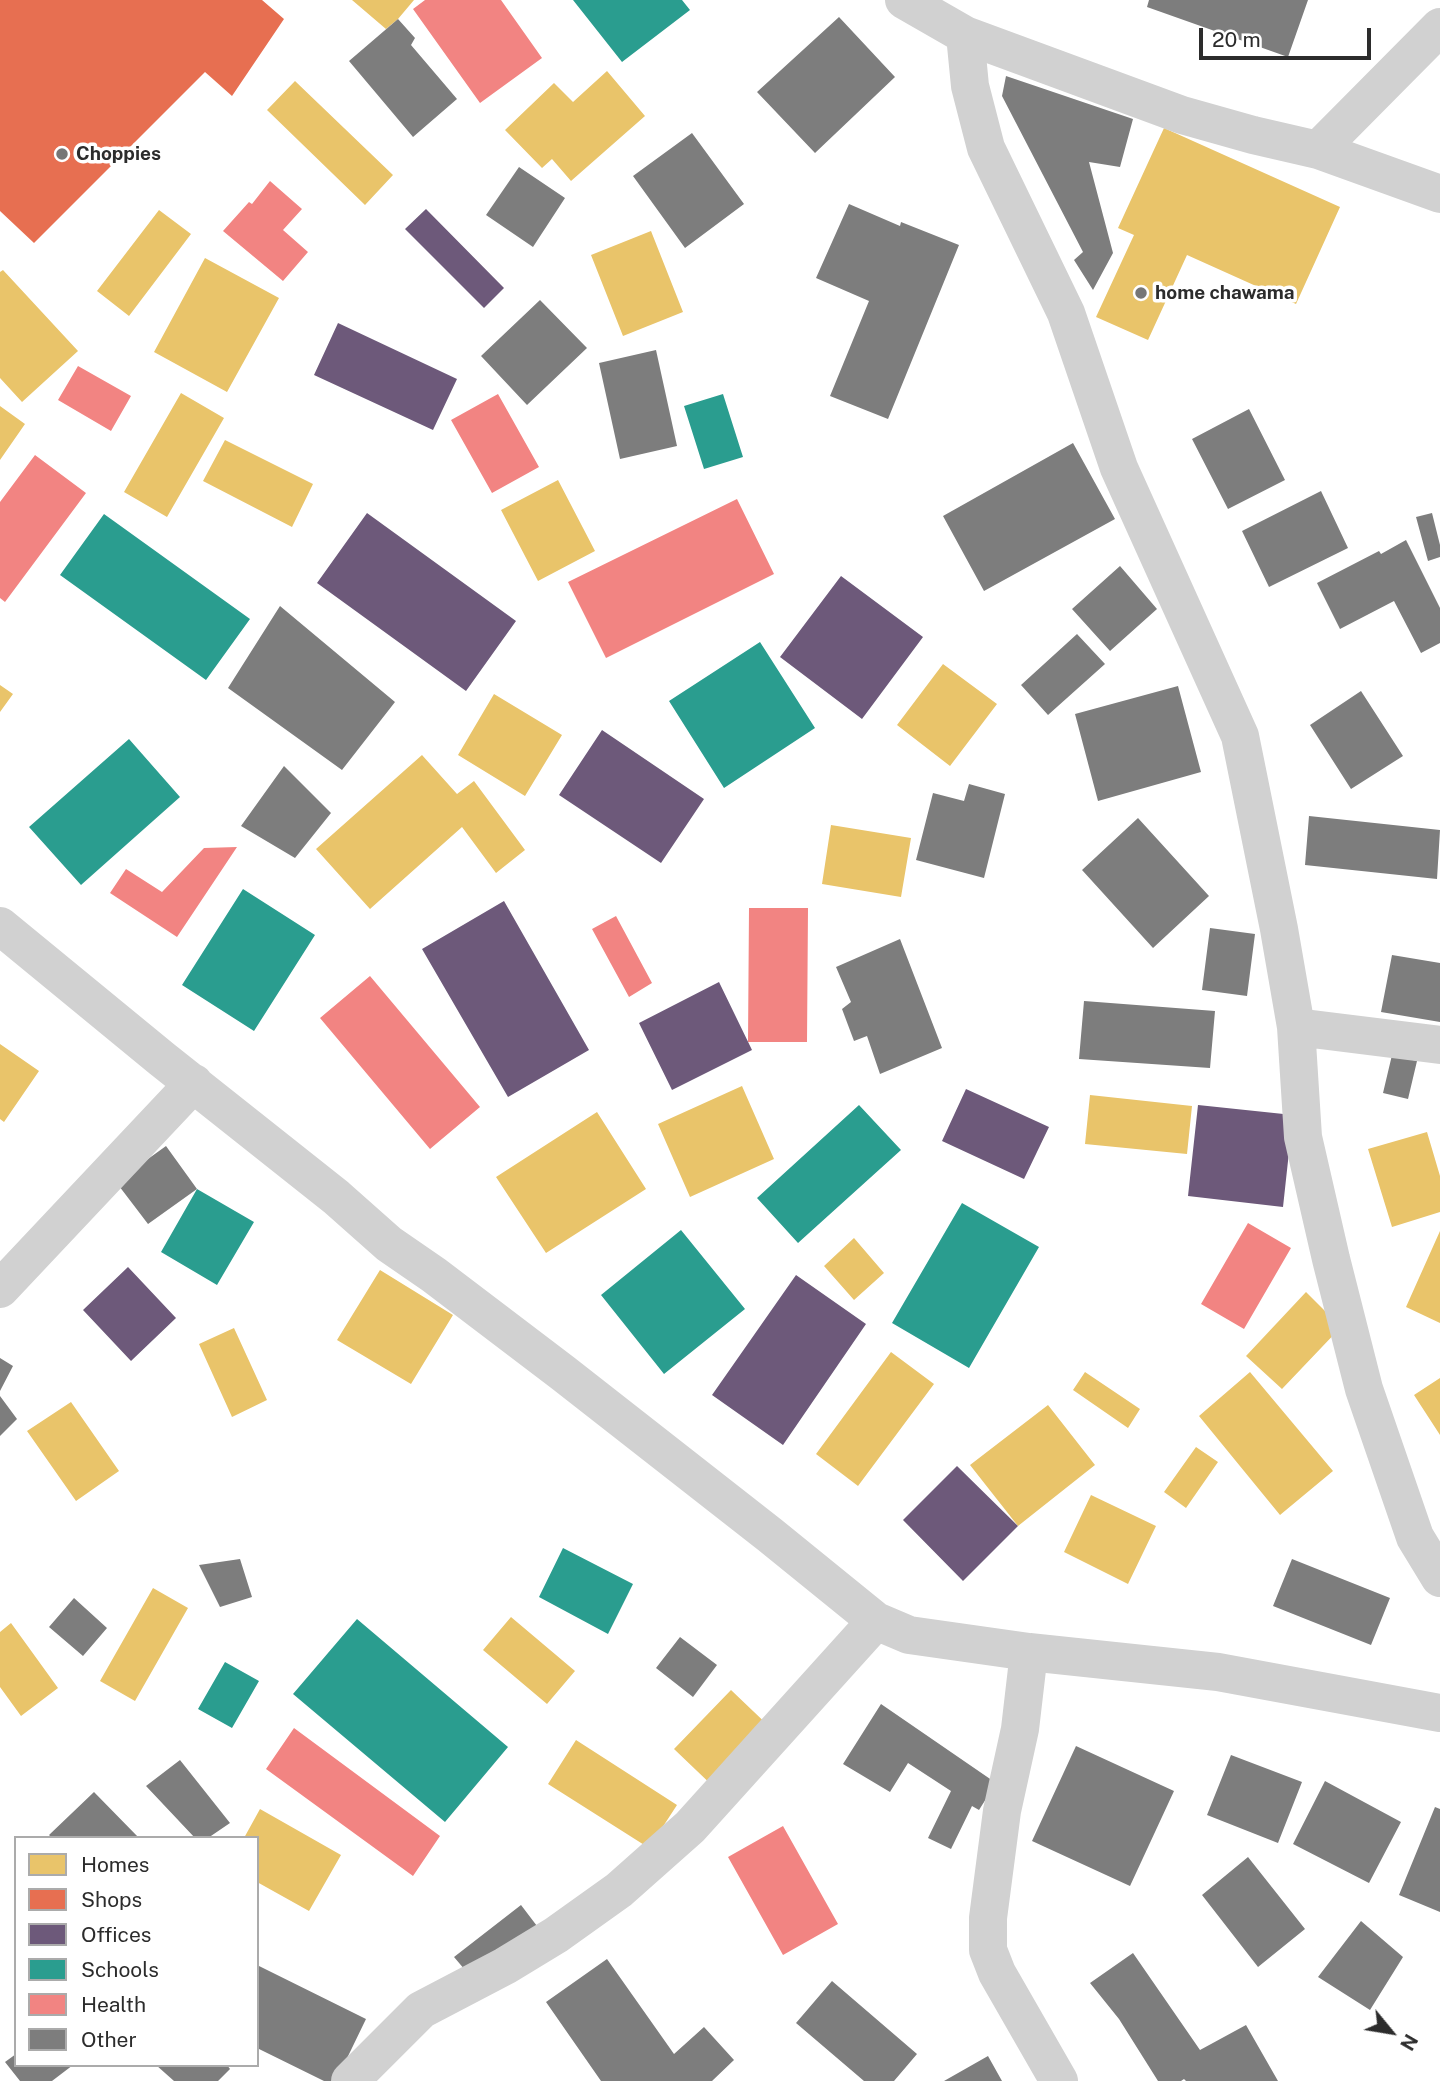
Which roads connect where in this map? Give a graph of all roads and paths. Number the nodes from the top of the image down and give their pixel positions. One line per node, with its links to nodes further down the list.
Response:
1 (904, 0): 3 (street)
2 (1440, 27): 4 (street)
3 (965, 35): 4 (street); 7 (street)
4 (1318, 150): 5 (street)
5 (1440, 194)
6 (0, 926): 9 (street)
7 (1296, 1027): 8 (street); 11 (street)
8 (1440, 1045)
9 (194, 1083): 10 (street); 12 (street)
10 (0, 1289)
11 (1440, 1578)
12 (876, 1621): 13 (street); 15 (street)
13 (1029, 1652): 14 (street); 16 (street)
14 (1440, 1713)
15 (350, 2081)
16 (1059, 2081)

